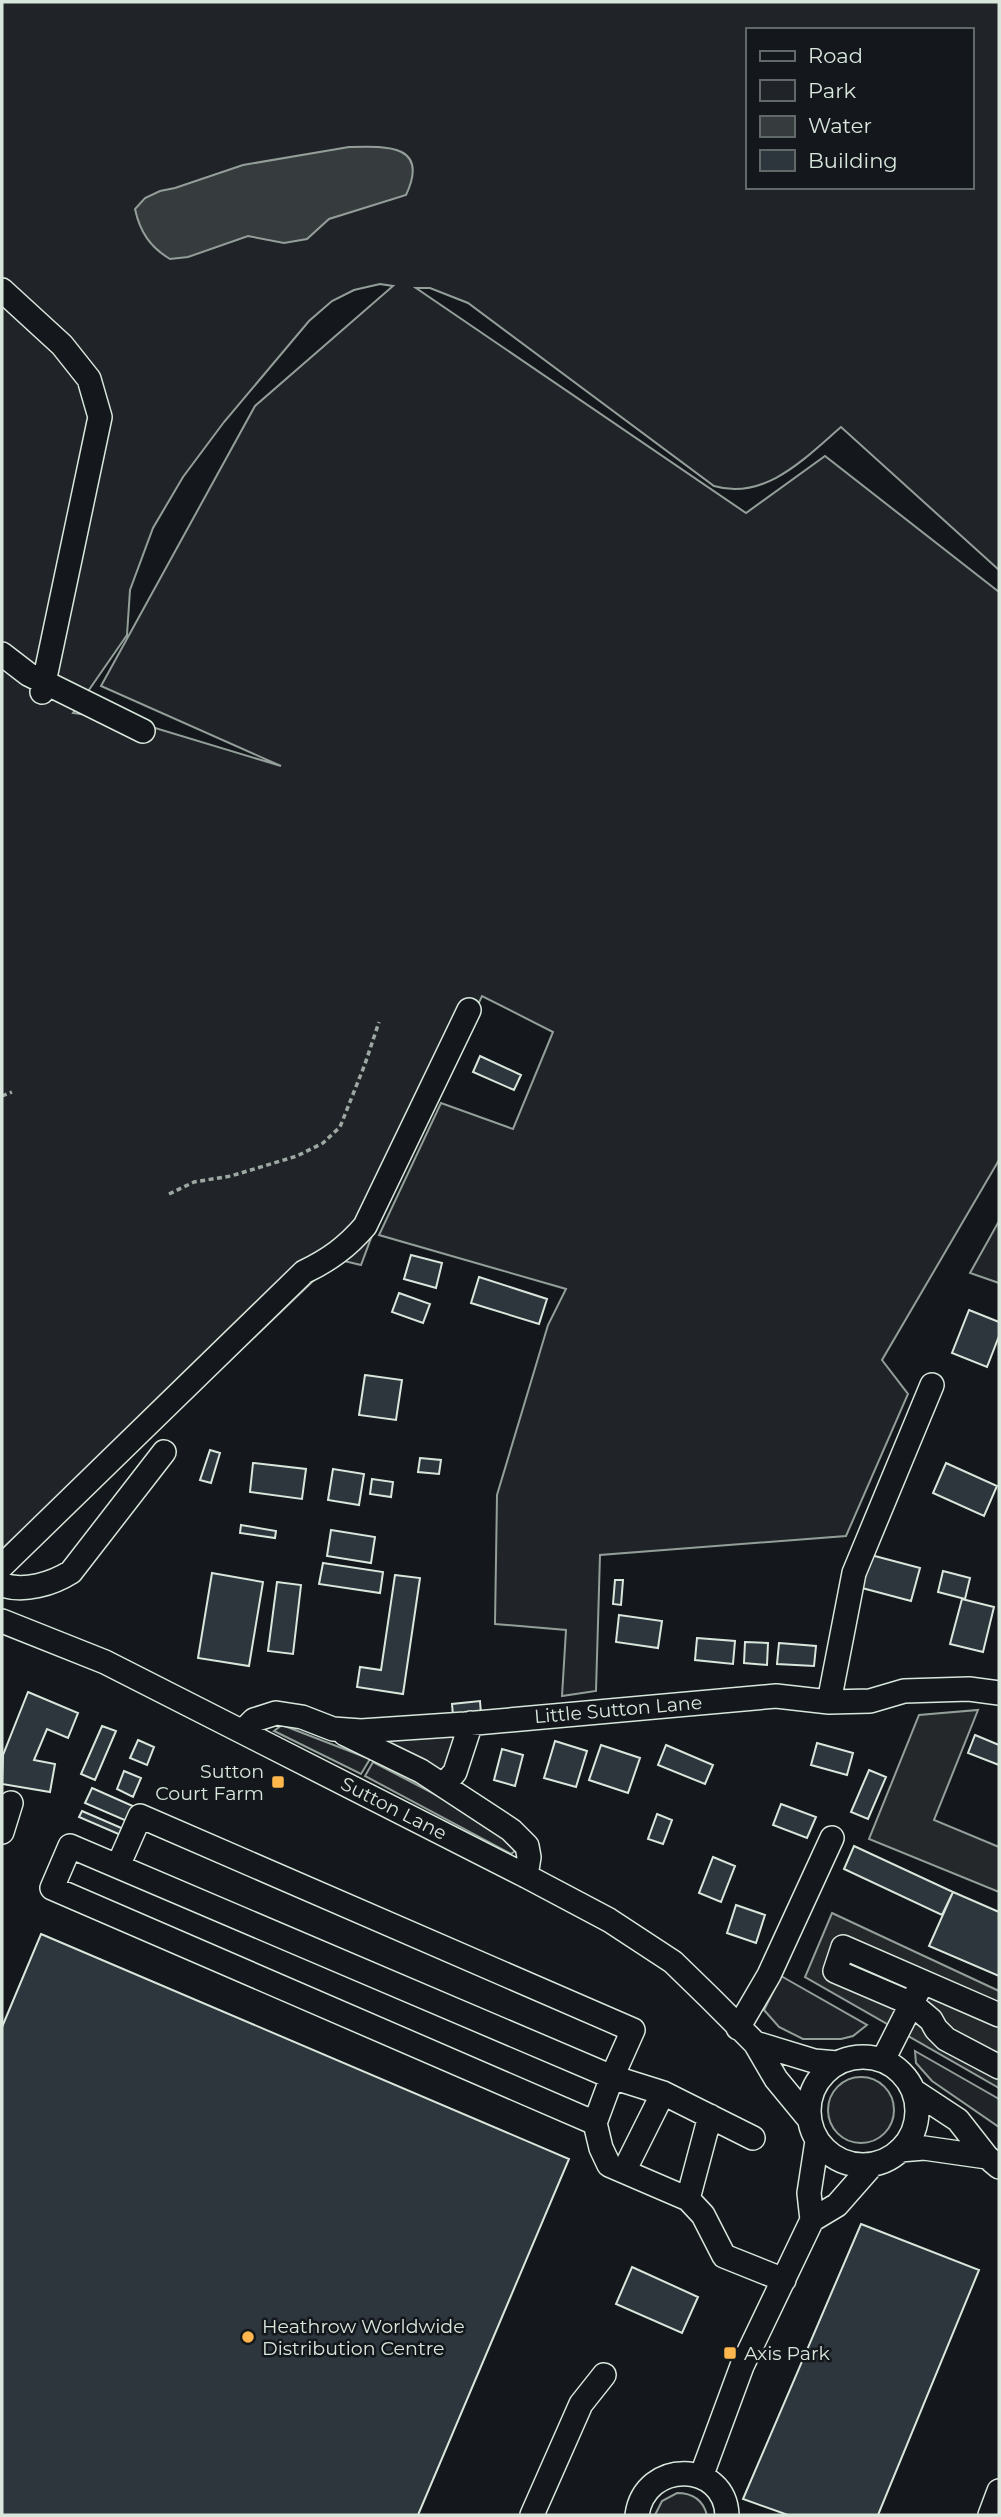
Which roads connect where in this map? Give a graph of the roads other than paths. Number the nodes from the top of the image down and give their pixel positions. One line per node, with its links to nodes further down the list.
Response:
1 (2, 290): 3 (street)
2 (2, 654): 3 (street)
3 (43, 687): 4 (street)
4 (143, 732)
5 (469, 1010): 8 (street)
6 (932, 1385): 12 (street)
7 (164, 1452): 9 (street)
8 (2, 1566)
9 (2, 1585)
10 (2, 1621): 15 (street, Sutton Lane)
11 (999, 1693): 12 (street, Little Sutton Lane)
12 (829, 1702): 13 (street, Little Sutton Lane)
13 (471, 1723): 14 (street, Little Sutton Lane); 16 (street)
14 (333, 1729): 15 (street, Little Sutton Lane); 16 (street)
15 (243, 1731): 21 (street, Sutton Lane)
16 (444, 1785): 21 (street)
17 (11, 1803): 18 (street)
18 (2, 1832)
19 (832, 1838): 25 (street)
20 (118, 1866): 29 (street); 29 (street); 34 (street)
21 (526, 1876): 25 (street, Sutton Lane)
22 (922, 1982): 23 (street); 23 (street); 24 (street)
23 (912, 2004): 26 (street); 28 (street)
24 (999, 2015)
25 (747, 2036): 27 (street, Sutton Lane); 33 (street, Sutton Lane)
26 (883, 2060): 27 (street); 30 (street)
27 (837, 2063): 33 (street)
28 (999, 2067)
29 (612, 2077): 31 (street); 34 (street)
30 (914, 2091): 37 (street); 38 (street)
31 (663, 2094): 32 (street); 40 (street)
32 (709, 2116): 35 (street); 41 (street)
33 (809, 2119): 36 (street)
34 (595, 2123): 40 (street)
35 (753, 2138)
36 (817, 2141): 39 (street); 42 (street)
37 (900, 2150): 38 (street); 39 (street)
38 (993, 2162)
39 (873, 2164): 42 (street)
40 (624, 2171): 41 (street)
41 (688, 2199): 43 (street)
42 (812, 2220): 43 (street)
43 (784, 2280): 45 (street)
44 (604, 2375): 47 (street)
45 (701, 2477): 48 (street); 49 (street)
46 (999, 2491): 50 (street)
47 (532, 2515)
48 (637, 2515)
49 (727, 2515)
50 (990, 2515)

